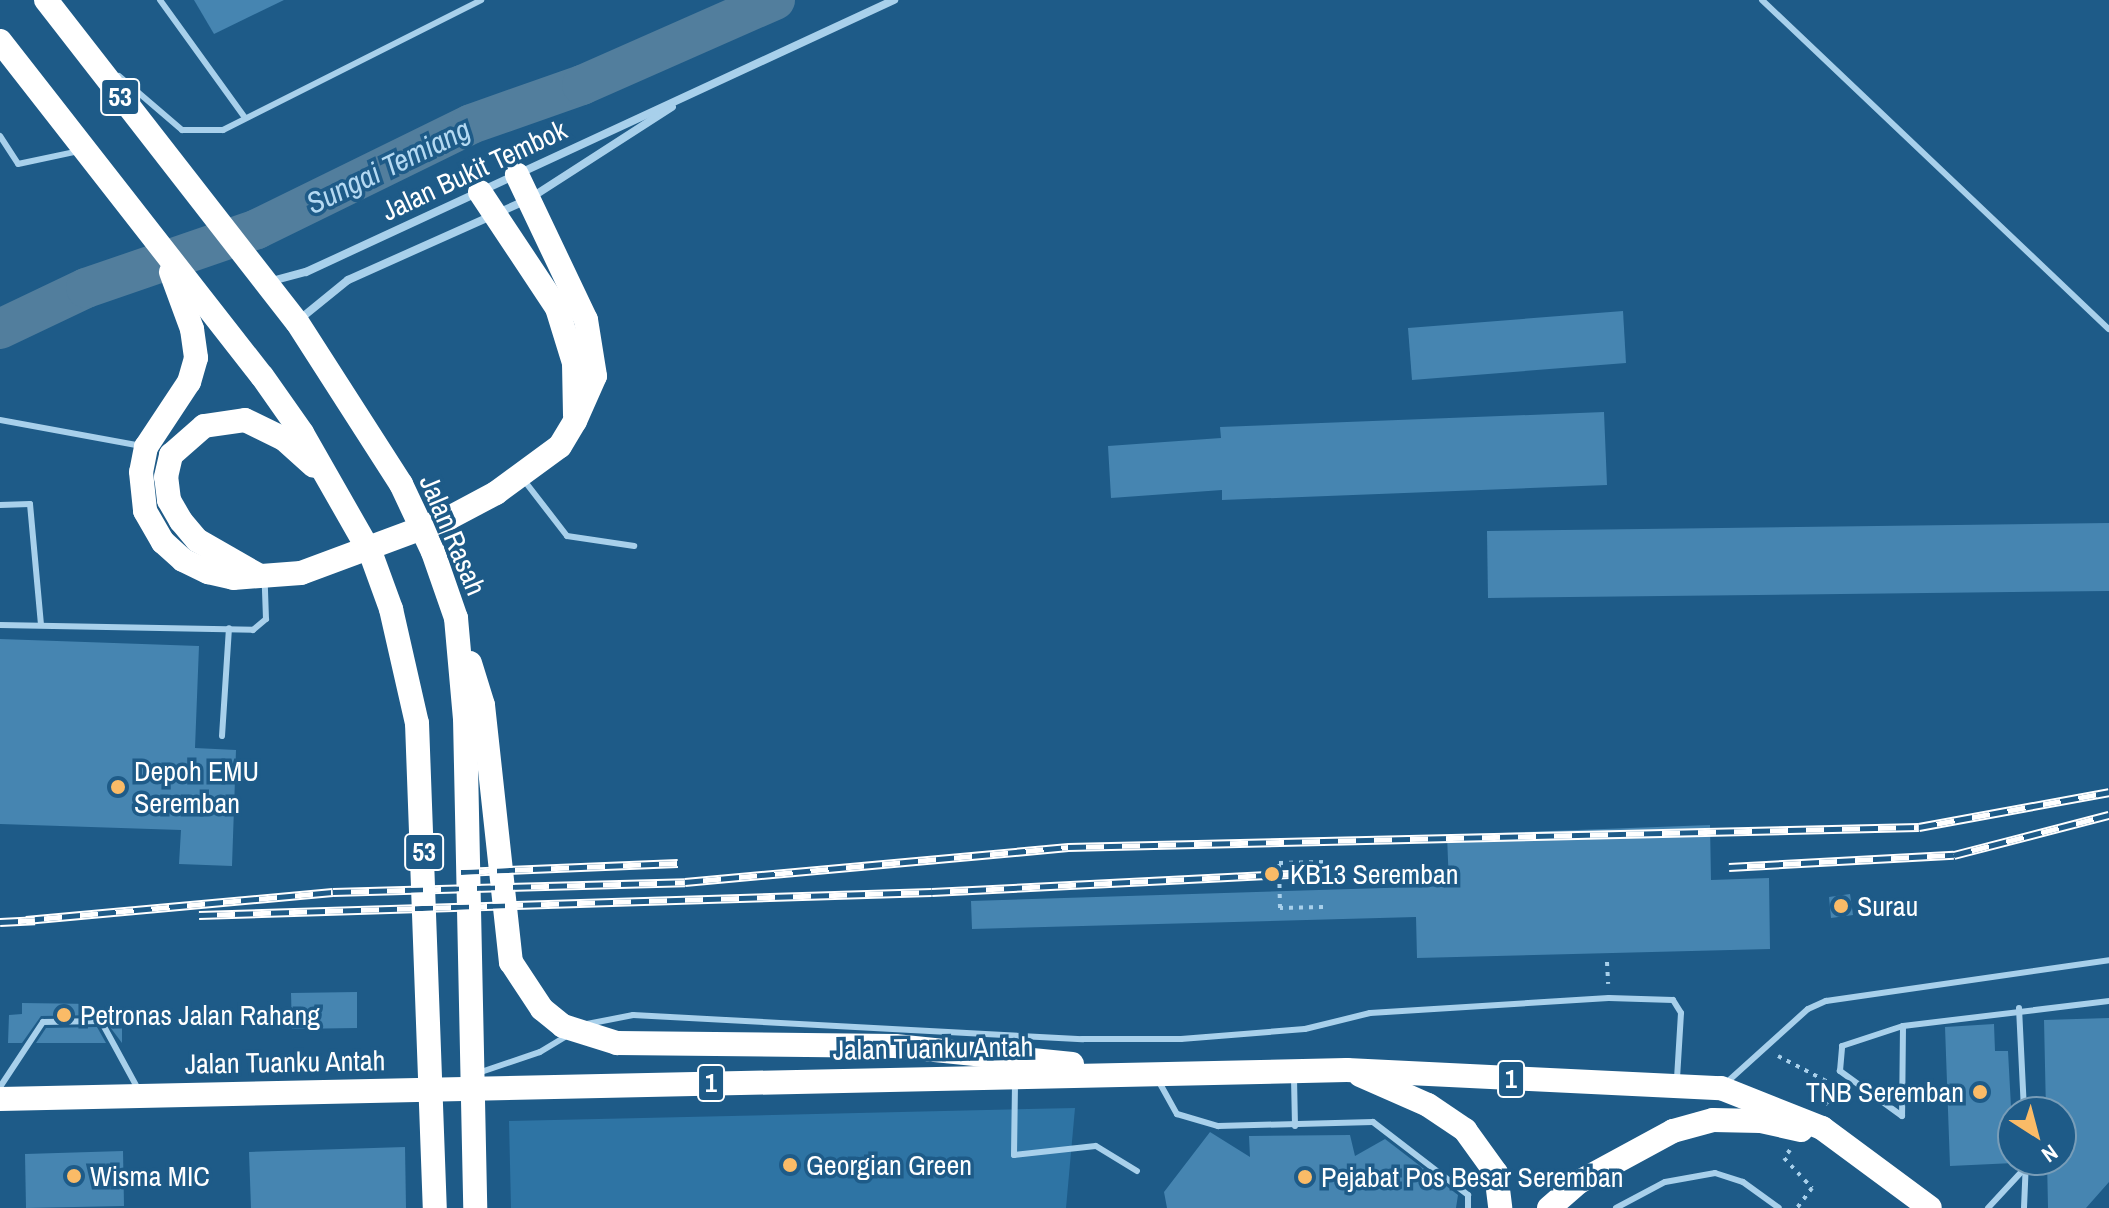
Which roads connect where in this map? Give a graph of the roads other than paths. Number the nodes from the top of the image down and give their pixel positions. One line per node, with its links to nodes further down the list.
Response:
1 (46, 0): 6 (highway, Jalan Rasah / 53)
2 (160, 0): 9 (lane)
3 (481, 0): 9 (lane)
4 (894, 0): 8 (street, Jalan Bukit Tembok)
5 (1762, 0): 19 (lane)
6 (75, 39): 9 (lane); 16 (highway, Jalan Rasah / 53)
7 (2, 49): 11 (highway, 53)
8 (700, 90): 12 (street, Jalan Bukit Tembok); 14 (street, Jalan Bukit Tembok)
9 (245, 118)
10 (0, 136): 11 (lane)
11 (86, 149): 17 (highway, 53)
12 (517, 175): 13 (street, Jalan Bukit Tembok); 14 (highway)
13 (480, 192): 15 (highway); 16 (street, Jalan Bukit Tembok)
14 (529, 199): 15 (street, Jalan Bukit Tembok); 21 (highway)
15 (496, 216): 18 (street, Jalan Bukit Tembok); 21 (highway)
16 (265, 283): 18 (highway, Jalan Rasah / 53)
17 (186, 290): 22 (highway); 24 (highway, 53)
18 (297, 322): 28 (highway, Jalan Rasah / 53)
19 (2109, 329)
20 (0, 420): 22 (lane)
21 (575, 421): 23 (highway)
22 (146, 447): 27 (highway)
23 (521, 476): 26 (lane); 27 (highway)
24 (342, 497): 27 (highway); 53 (highway, 53)
25 (0, 505): 30 (lane)
26 (634, 546)
27 (265, 578): 31 (lane)
28 (456, 618): 39 (highway); 54 (highway, Jalan Rasah / 53)
29 (0, 625): 30 (lane)
30 (41, 625): 31 (lane)
31 (229, 628): 32 (lane)
32 (222, 736)
33 (2109, 960): 43 (lane)
34 (2109, 1001): 35 (lane)
35 (2019, 1008): 36 (lane); 46 (lane)
36 (1903, 1026): 36 (lane)
37 (1347, 1070): 38 (highway, Jalan Tuanku Antah / 1); 41 (highway, Jalan Tuanku Antah / 1); 56 (highway, 1)
38 (1293, 1072): 39 (highway, Jalan Tuanku Antah / 1); 48 (lane)
39 (1143, 1074): 40 (highway, Jalan Tuanku Antah / 1); 48 (lane)
40 (1015, 1076): 44 (highway, Jalan Tuanku Antah / 1); 50 (lane)
41 (1676, 1086): 43 (highway, Jalan Tuanku Antah / 1); 44 (lane)
42 (0, 1087): 45 (lane)
43 (1721, 1088): 49 (highway, Jalan Tuanku Antah / 1)
44 (407, 1089): 45 (highway, Jalan Tuanku Antah / 1)
45 (142, 1095): 47 (highway, Jalan Tuanku Antah / 1)
46 (2023, 1096)
47 (0, 1099)
48 (1295, 1126): 55 (lane)
49 (1854, 1148): 57 (highway, 1); 60 (highway, 1)
50 (1137, 1171)
51 (2015, 1176): 61 (lane)
52 (2025, 1176): 62 (lane)
53 (435, 1208)
54 (475, 1208)
55 (1468, 1208)
56 (1500, 1208)
57 (1549, 1208)
58 (1616, 1208): 59 (lane)
59 (1779, 1208)
60 (1930, 1208)
61 (1988, 1208)
62 (2024, 1208)

